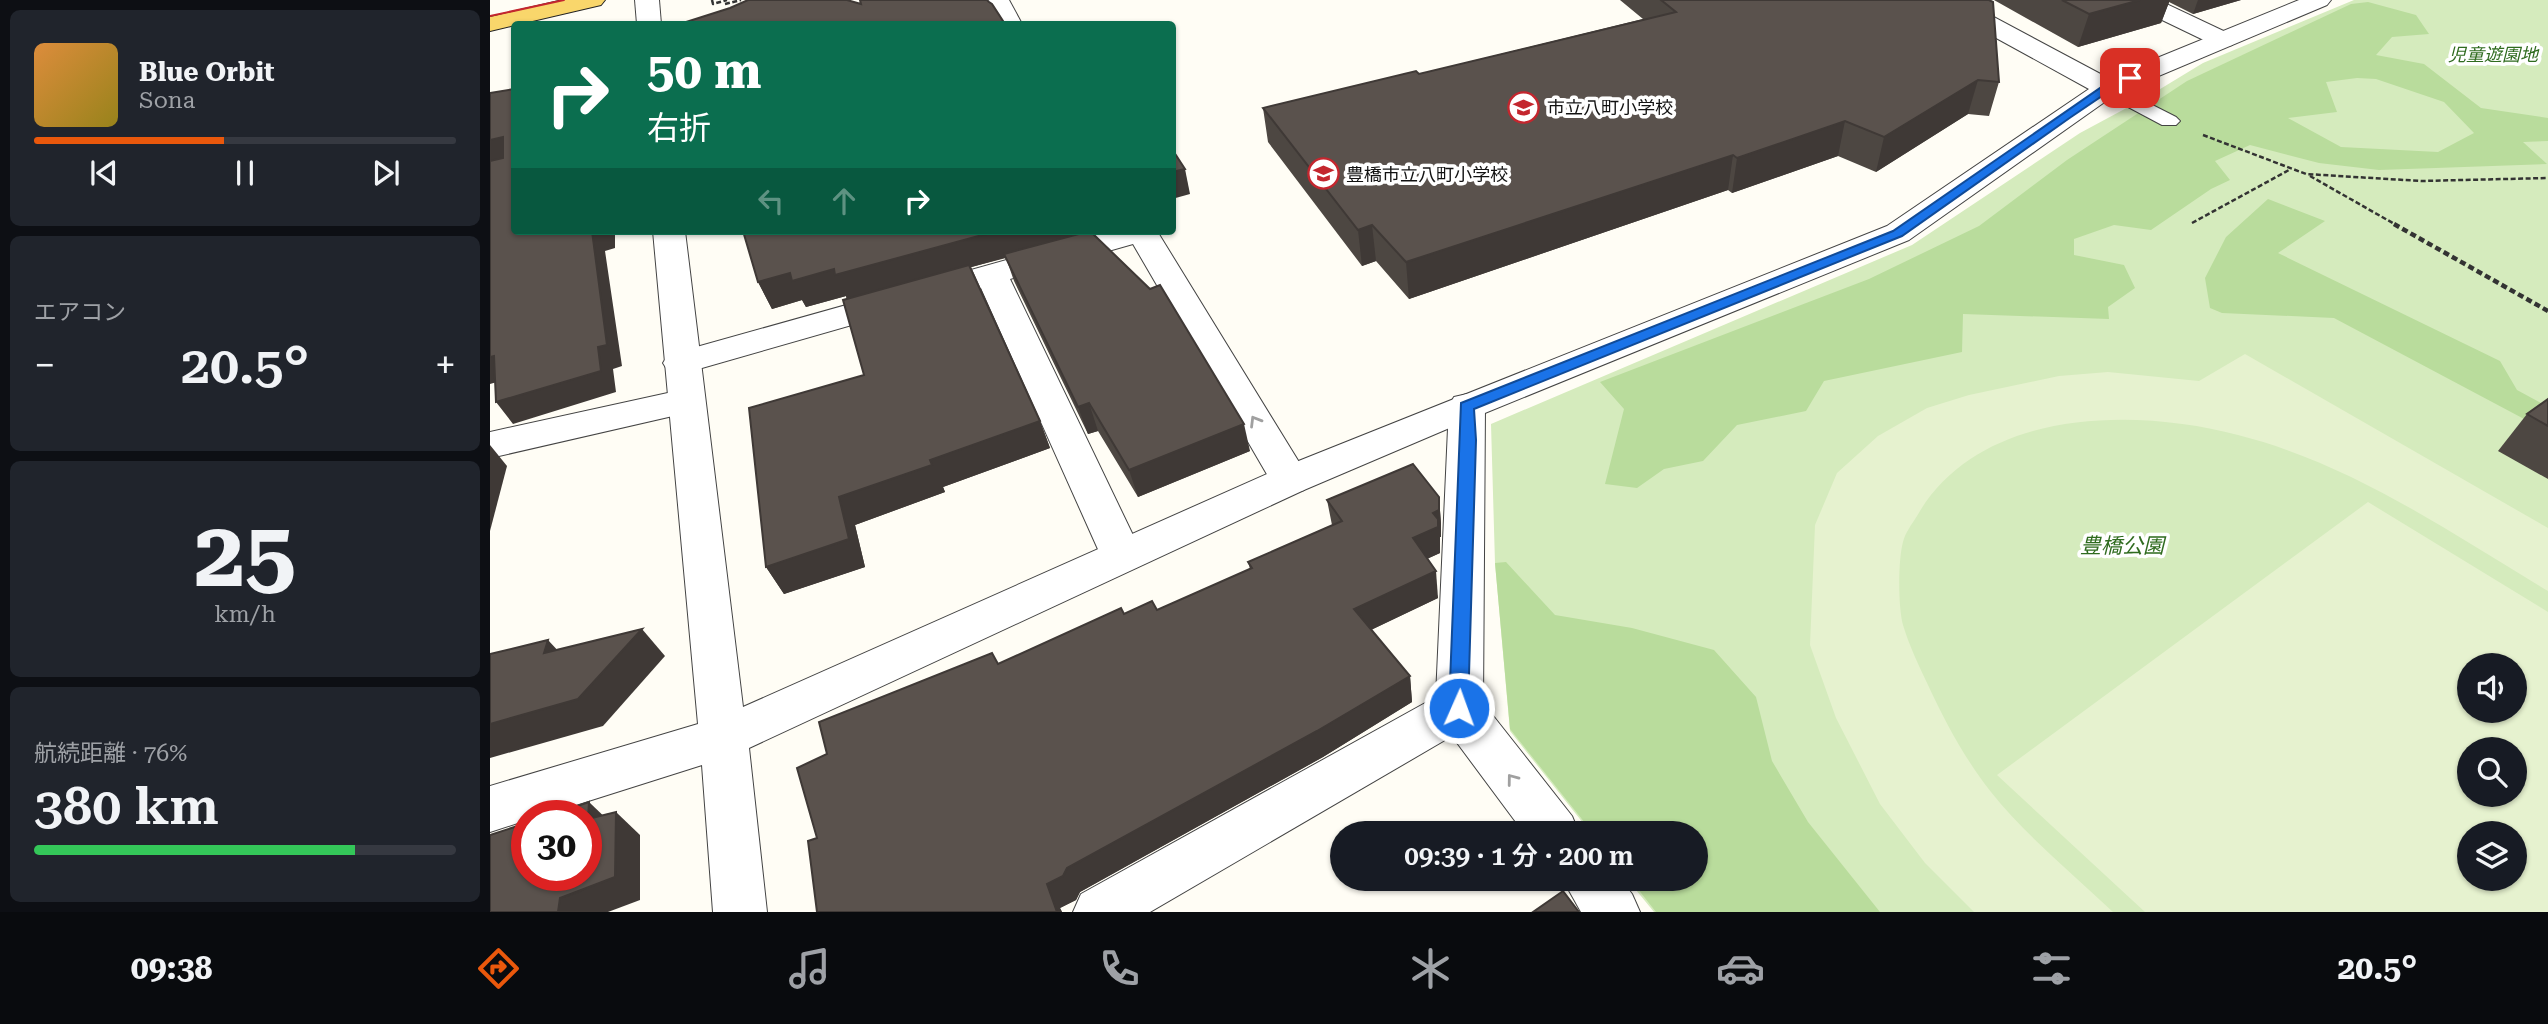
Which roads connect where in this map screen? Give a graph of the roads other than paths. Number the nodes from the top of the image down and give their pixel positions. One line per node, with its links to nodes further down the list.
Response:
1 (498, 0): 8 (main road)
2 (593, 0): 11 (main road)
3 (647, 0): 9 (street)
4 (997, 0): 10 (street)
5 (1944, 0): 13 (street)
6 (2139, 0): 12 (street)
7 (2319, 0): 12 (street)
8 (490, 2)
9 (649, 21)
10 (1008, 21)
11 (490, 24)
12 (2223, 40): 13 (street)
13 (2107, 88): 14 (lane); 20 (street)
14 (2169, 121)
15 (669, 235): 19 (street)
16 (1127, 235): 18 (street)
17 (1143, 235): 22 (street, one-way to 17)
18 (992, 275): 19 (street); 23 (street)
19 (683, 382): 21 (street); 25 (street)
20 (1467, 406): 22 (street); 24 (street)
21 (490, 445)
22 (1290, 480): 23 (street)
23 (1122, 556): 25 (street)
24 (1459, 708): 27 (street, one-way to 24); 30 (street)
25 (725, 737): 26 (street); 29 (street)
26 (490, 809)
27 (1545, 821)
28 (1598, 891): 31 (street)
29 (740, 912)
30 (1100, 912)
31 (1613, 912)

